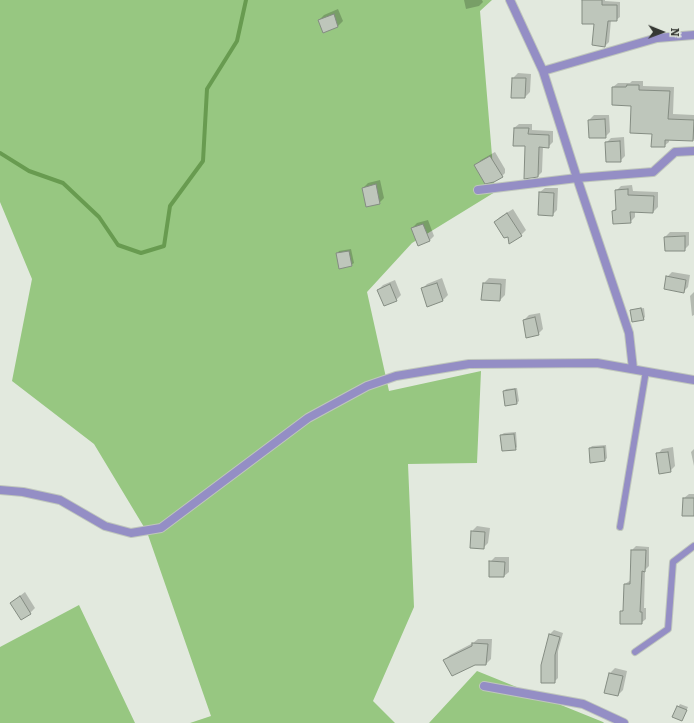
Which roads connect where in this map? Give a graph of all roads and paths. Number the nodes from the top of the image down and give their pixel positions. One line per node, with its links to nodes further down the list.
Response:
1 (510, 0): 3 (street)
2 (694, 35): 3 (street)
3 (543, 71): 5 (street)
4 (694, 151): 5 (street)
5 (576, 178): 6 (street); 7 (street)
6 (478, 190)
7 (633, 369): 8 (street); 10 (street)
8 (646, 371): 9 (street); 11 (lane)
9 (694, 380)
10 (0, 490)
11 (620, 527)
12 (694, 546): 13 (lane)
13 (635, 652)
14 (484, 686): 15 (street)
15 (624, 723)

